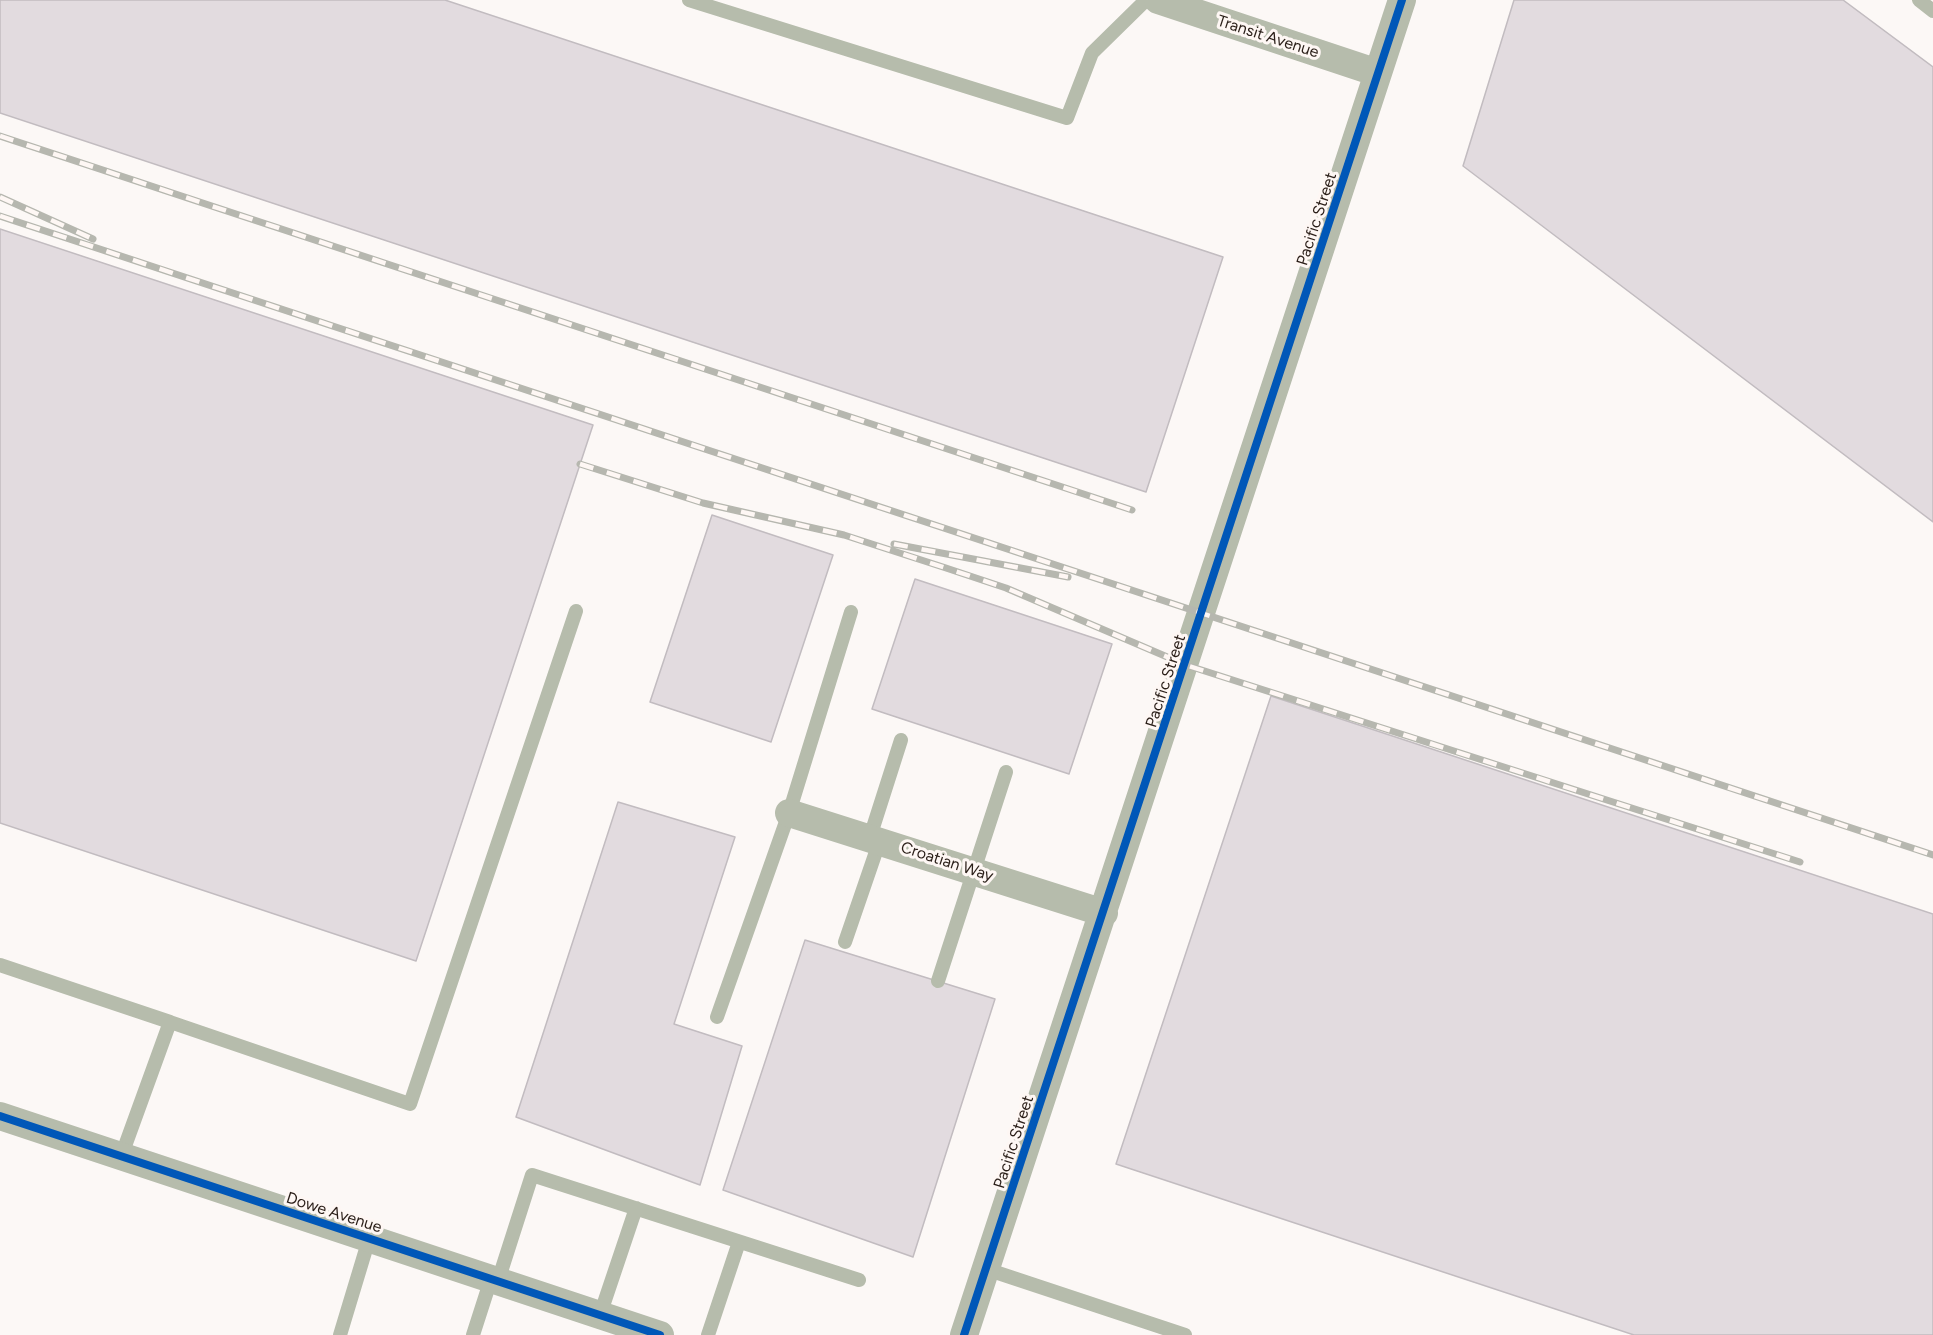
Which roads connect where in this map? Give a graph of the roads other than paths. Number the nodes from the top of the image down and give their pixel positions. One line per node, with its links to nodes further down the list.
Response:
1 (689, 0): 4 (lane)
2 (1402, 0): 6 (street, Pacific Street)
3 (1919, 0): 5 (lane)
4 (1159, 1): 6 (street, Transit Avenue)
5 (1933, 10)
6 (1378, 73): 14 (street, Pacific Street)
7 (576, 611): 19 (lane)
8 (851, 612): 11 (lane)
9 (901, 740): 12 (lane)
10 (1006, 772): 13 (lane)
11 (789, 813): 12 (street, Croatian Way); 18 (lane)
12 (875, 839): 13 (street, Croatian Way); 15 (lane)
13 (975, 871): 14 (street, Croatian Way); 17 (lane)
14 (1104, 913): 25 (street, Pacific Street)
15 (845, 942)
16 (0, 965): 19 (lane)
17 (938, 981)
18 (717, 1017)
19 (170, 1022): 21 (lane)
20 (0, 1116): 21 (street, Dowe Avenue)
21 (121, 1156): 23 (street, Dowe Avenue)
22 (636, 1208): 24 (lane); 26 (lane); 28 (lane)
23 (369, 1239): 26 (street, Dowe Avenue); 29 (lane)
24 (740, 1242): 27 (lane); 32 (lane)
25 (986, 1269): 33 (street, Pacific Street); 34 (lane)
26 (495, 1280): 28 (street, Dowe Avenue); 30 (lane)
27 (858, 1280)
28 (600, 1315): 31 (street, Dowe Avenue)
29 (340, 1335)
30 (473, 1335)
31 (660, 1335)
32 (708, 1335)
33 (964, 1335)
34 (1185, 1335)

